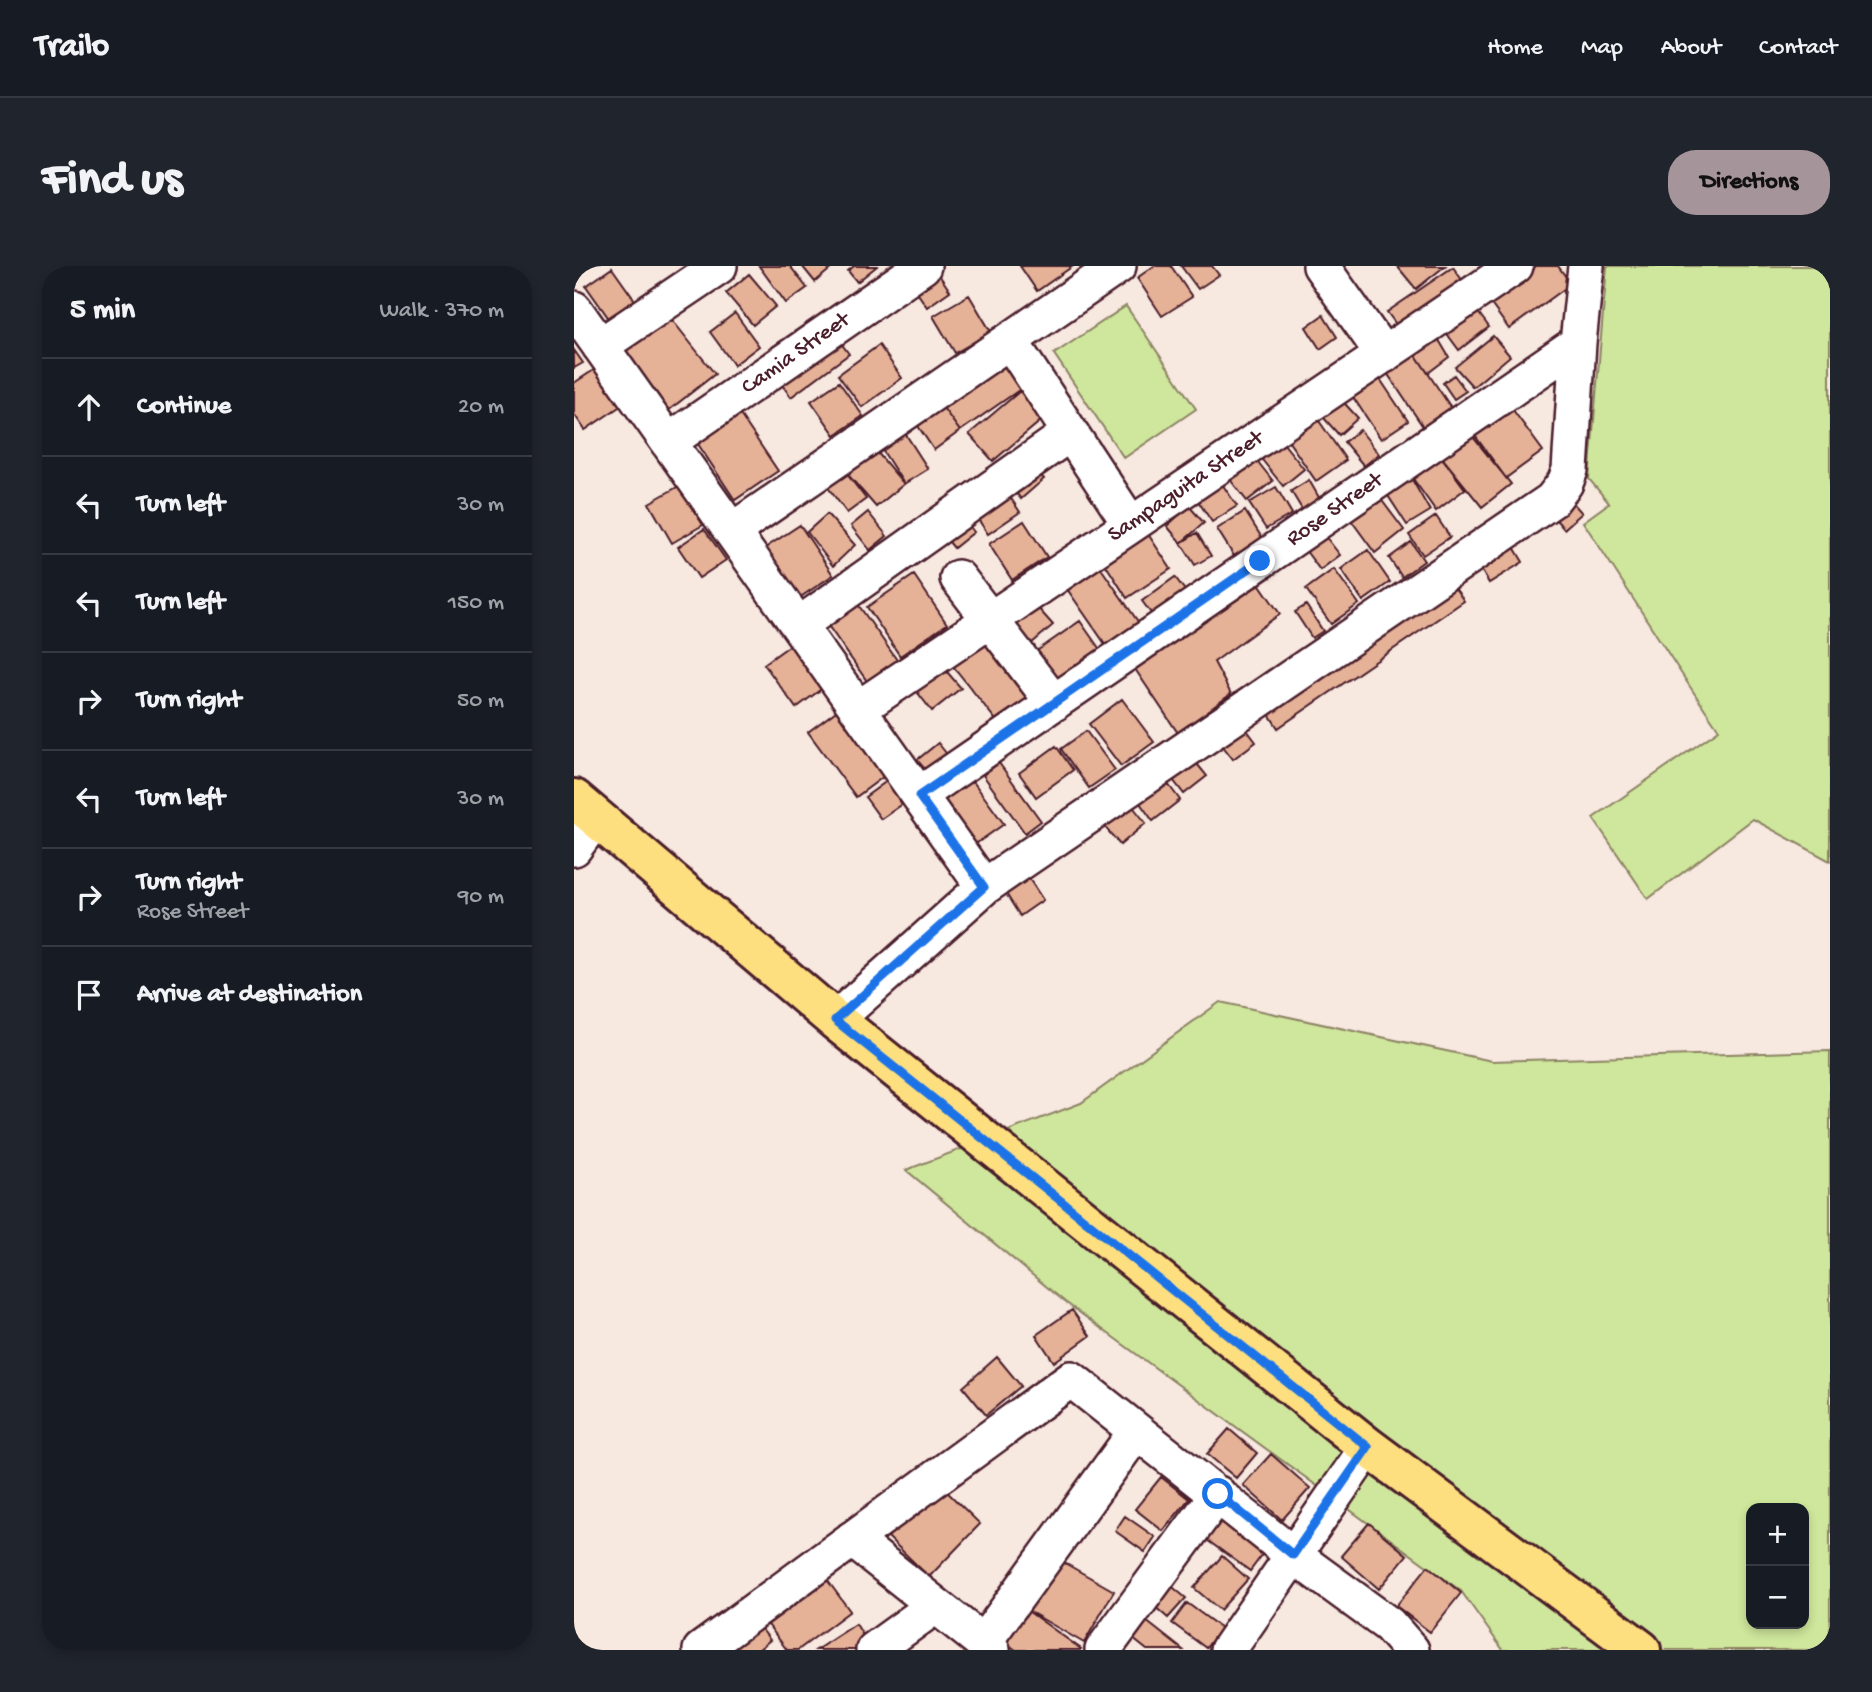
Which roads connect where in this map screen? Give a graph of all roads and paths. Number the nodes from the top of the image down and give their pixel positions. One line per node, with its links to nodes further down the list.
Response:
1 (719, 266): 10 (street)
2 (923, 266): 13 (street, Camia Street)
3 (1118, 266): 8 (street)
4 (1321, 266): 11 (street)
5 (1515, 266): 11 (street, Sampaguita Street)
6 (1586, 266): 9 (street)
7 (574, 309): 10 (street)
8 (1010, 341): 12 (street); 15 (street)
9 (1578, 343): 19 (street, Rose Street); 24 (street)
10 (600, 346): 13 (street)
11 (1384, 355): 14 (street, Sampaguita Street)
12 (1070, 433): 14 (street); 18 (street)
13 (668, 442): 15 (street)
14 (1131, 525): 17 (street, Sampaguita Street)
15 (732, 531): 18 (street)
16 (958, 579): 17 (street)
17 (990, 620): 19 (street); 20 (street, Sampaguita Street)
18 (799, 625): 20 (street)
19 (1055, 703): 21 (street, Rose Street)
20 (858, 709): 21 (street)
21 (919, 796): 24 (street)
22 (585, 808): 23 (street); 25 (main road)
23 (574, 848)
24 (984, 887): 25 (street)
25 (835, 1020): 27 (main road)
26 (1136, 1432): 28 (street); 29 (street); 33 (street)
27 (1368, 1447): 30 (street); 38 (main road)
28 (1218, 1494): 30 (street); 36 (street)
29 (852, 1539): 31 (street); 34 (street)
30 (1293, 1555): 32 (street); 37 (street)
31 (935, 1606): 33 (street); 35 (street)
32 (1390, 1642)
33 (987, 1647)
34 (701, 1650)
35 (874, 1650)
36 (1104, 1650)
37 (1227, 1650)
38 (1641, 1650)

